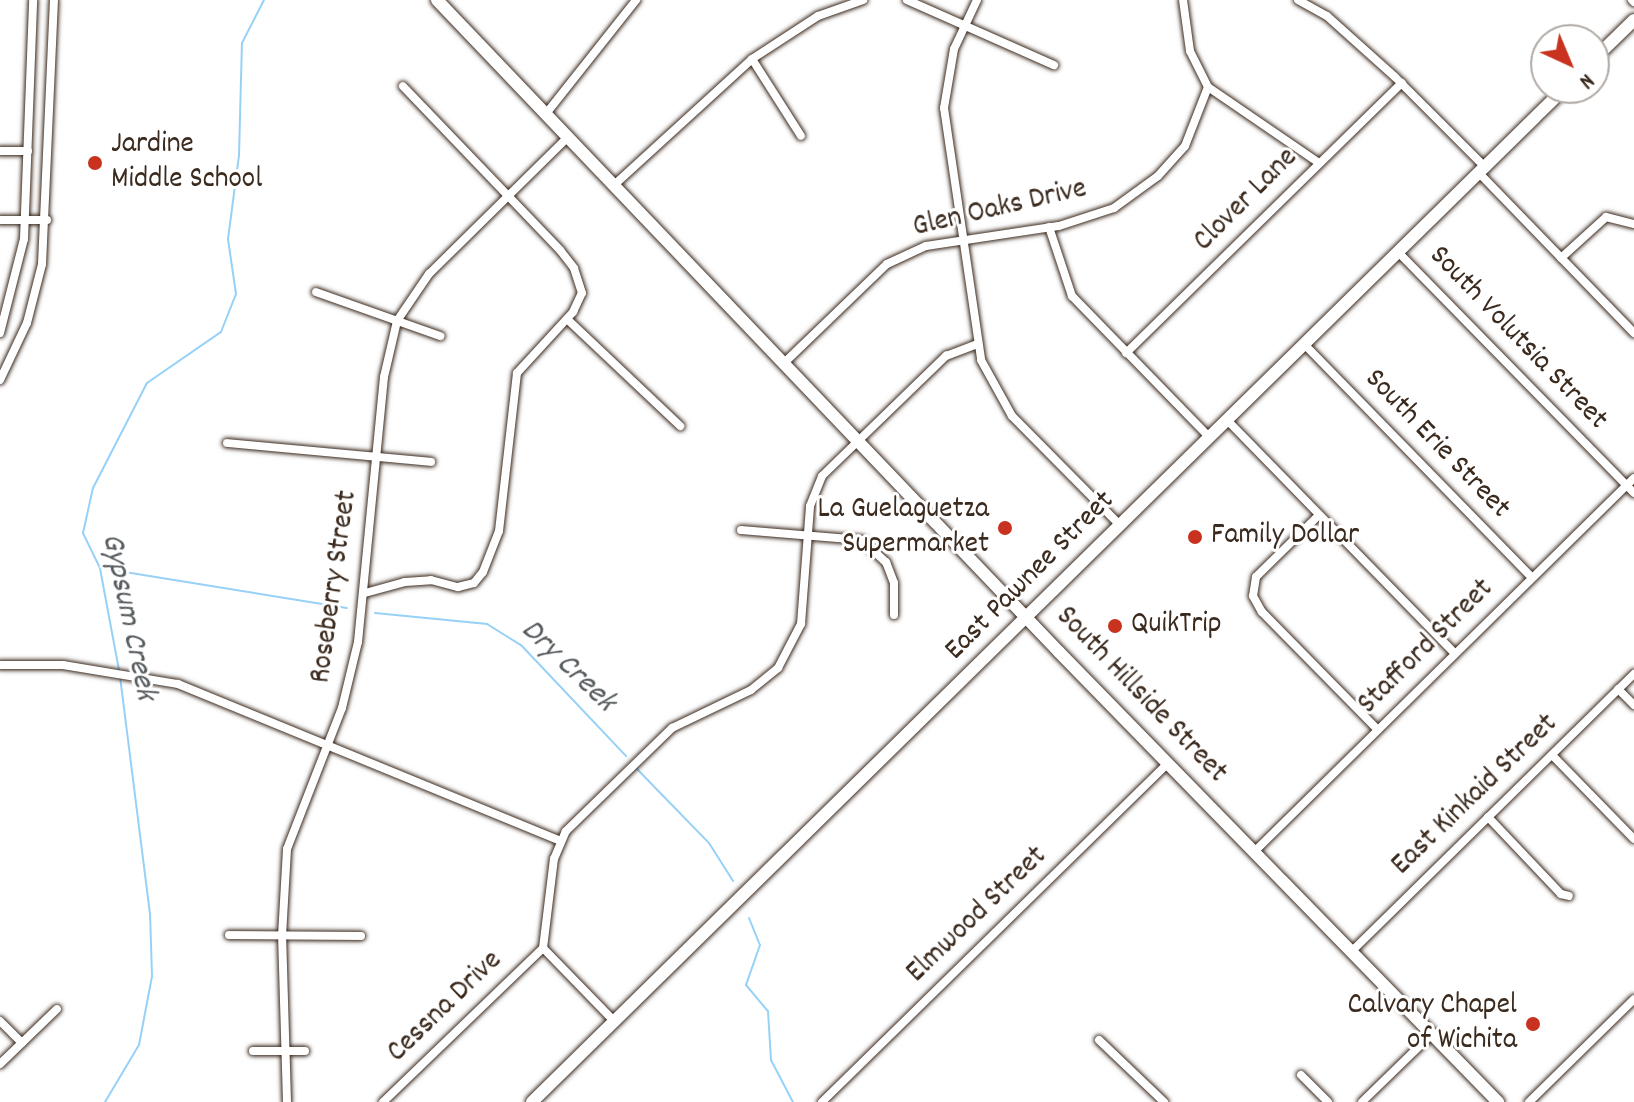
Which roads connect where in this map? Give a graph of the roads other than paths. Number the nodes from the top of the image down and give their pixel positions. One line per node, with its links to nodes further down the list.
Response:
1 (33, 0): 23 (street)
2 (54, 0): 30 (street)
3 (437, 0): 19 (main road, South Hillside Street)
4 (636, 0): 19 (street)
5 (863, 0): 13 (street)
6 (907, 0): 11 (street)
7 (977, 0): 11 (street)
8 (1183, 0): 17 (street)
9 (1302, 1): 15 (street)
10 (1634, 20): 12 (main road)
11 (966, 24): 14 (street); 33 (street)
12 (1610, 43)
13 (752, 59): 20 (street); 26 (street)
14 (1054, 65)
15 (1402, 83): 24 (street, Clover Lane); 25 (street)
16 (403, 86): 27 (street)
17 (1208, 87): 24 (street); 32 (street, Glen Oaks Drive)
18 (1549, 104): 25 (main road, East Pawnee Street)
19 (545, 115): 21 (main road, South Hillside Street)
20 (801, 136)
21 (567, 138): 26 (main road, South Hillside Street); 27 (street, Roseberry Street)
22 (0, 151): 23 (street)
23 (28, 151): 28 (street)
24 (1319, 163): 44 (street, Clover Lane)
25 (1482, 170): 34 (main road, East Pawnee Street); 35 (street)
26 (613, 186): 45 (main road, South Hillside Street)
27 (508, 195): 37 (street, Roseberry Street); 38 (street)
28 (26, 219): 29 (street); 30 (street); 39 (street)
29 (0, 220)
30 (47, 220): 46 (street)
31 (1634, 224): 35 (street)
32 (1049, 227): 33 (street, Glen Oaks Drive); 44 (street)
33 (960, 238): 42 (street); 45 (street, Glen Oaks Drive)
34 (1399, 253): 43 (main road, East Pawnee Street); 54 (street, South Volutsia Street)
35 (1561, 258): 40 (street)
36 (316, 292): 37 (street)
37 (398, 318): 41 (street); 52 (street, Roseberry Street)
38 (567, 319): 48 (street); 60 (street)
39 (0, 333)
40 (1634, 333)
41 (440, 336)
42 (977, 344): 50 (street); 56 (street)
43 (1305, 345): 47 (main road, East Pawnee Street); 59 (street, South Erie Street)
44 (1126, 353): 49 (street)
45 (783, 365): 50 (main road, South Hillside Street)
46 (0, 380)
47 (1228, 421): 49 (main road, East Pawnee Street); 55 (street)
48 (680, 426)
49 (1210, 438): 56 (main road, East Pawnee Street)
50 (858, 441): 58 (street); 62 (main road, South Hillside Street)
51 (227, 443): 52 (street)
52 (377, 458): 53 (street); 60 (street, Roseberry Street)
53 (431, 462)
54 (1632, 486): 59 (street, Stafford Street)
55 (1319, 515): 63 (street); 68 (street)
56 (1120, 525): 62 (main road, East Pawnee Street)
57 (741, 530): 58 (street)
58 (808, 534): 61 (street); 74 (street)
59 (1532, 578): 63 (street, Stafford Street)
60 (365, 593): 69 (street, Roseberry Street)
61 (894, 615)
62 (1027, 618): 71 (main road, South Hillside Street); 85 (main road, East Pawnee Street)
63 (1455, 654): 68 (street, Stafford Street)
64 (0, 665): 69 (street)
65 (1634, 674): 66 (street, East Kinkaid Street)
66 (1618, 689): 67 (street); 70 (street, East Kinkaid Street)
67 (1634, 705)
68 (1378, 730): 75 (street, Stafford Street)
69 (326, 746): 74 (street); 78 (street, Roseberry Street)
70 (1552, 755): 72 (street, East Kinkaid Street); 73 (street)
71 (1168, 763): 75 (main road, South Hillside Street); 97 (street, Elmwood Street)
72 (1488, 817): 76 (street); 81 (street, East Kinkaid Street)
73 (1634, 839)
74 (560, 841): 80 (street)
75 (1254, 852): 81 (main road, South Hillside Street)
76 (1569, 896)
77 (229, 935): 78 (street)
78 (282, 936): 79 (street); 89 (street, Roseberry Street)
79 (361, 936)
80 (543, 948): 85 (street); 95 (street, Cessna Drive)
81 (1351, 952): 86 (main road, South Hillside Street)
82 (1634, 999): 102 (street)
83 (57, 1009): 88 (street)
84 (0, 1021): 88 (street)
85 (614, 1021): 96 (main road, East Pawnee Street)
86 (1432, 1034): 100 (street); 101 (main road, South Hillside Street)
87 (1099, 1040): 98 (street)
88 (22, 1043): 92 (street)
89 (286, 1050): 90 (street); 91 (street); 94 (street, Roseberry Street)
90 (253, 1051)
91 (305, 1051)
92 (0, 1064)
93 (1301, 1075): 99 (street)
94 (287, 1102)
95 (383, 1102)
96 (532, 1102)
97 (822, 1102)
98 (1164, 1102)
99 (1328, 1102)
100 (1362, 1102)
101 (1498, 1102)
102 (1529, 1102)

